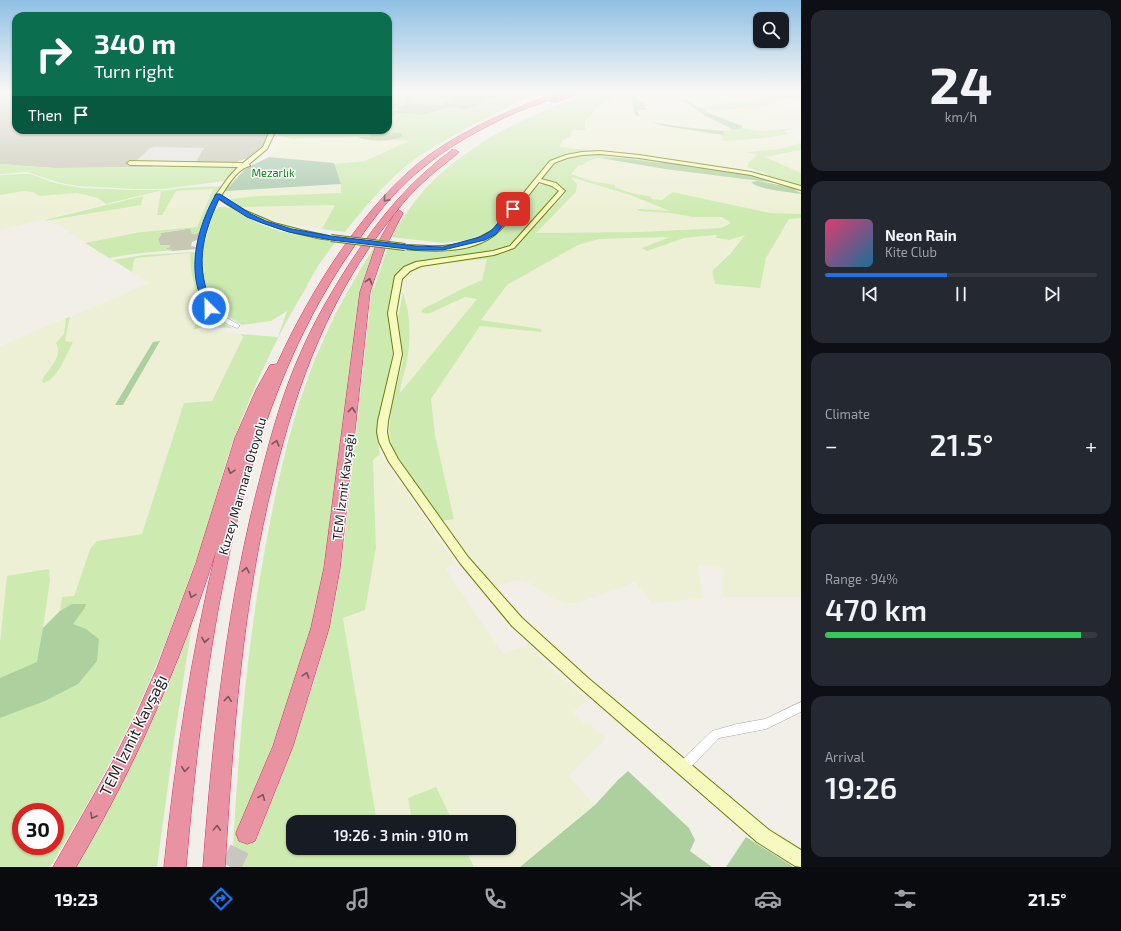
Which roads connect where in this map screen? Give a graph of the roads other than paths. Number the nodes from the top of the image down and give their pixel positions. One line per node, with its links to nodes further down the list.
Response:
1 (464, 133): 15 (highway)
2 (470, 133): 15 (highway, Kuzey Marmara Otoyolu)
3 (486, 133): 6 (highway, Kuzey Marmara Otoyolu)
4 (271, 134): 9 (street)
5 (275, 134): 12 (street)
6 (474, 140)
7 (464, 146): 8 (highway, Kuzey Marmara Otoyolu)
8 (452, 154): 22 (highway, TEM İzmit Kavşağı, one-way to 8); 26 (highway, Kuzey Marmara Otoyolu, one-way to 8)
9 (254, 159): 11 (street); 12 (street)
10 (130, 163): 11 (street)
11 (223, 165): 12 (street); 13 (street)
12 (245, 165): 13 (street)
13 (238, 171): 17 (street)
14 (537, 180): 16 (street); 17 (street, bridge); 21 (street)
15 (403, 181): 18 (highway, Kuzey Marmara Otoyolu, one-way to 18)
16 (801, 188)
17 (218, 196): 19 (street)
18 (308, 310): 24 (highway, TEM İzmit Kavşağı, one-way to 24); 25 (highway, Kuzey Marmara Otoyolu, one-way to 25)
19 (236, 326)
20 (801, 707): 21 (street)
21 (682, 768): 23 (street)
22 (247, 833)
23 (801, 860)
24 (64, 867)
25 (175, 867)
26 (214, 867)

